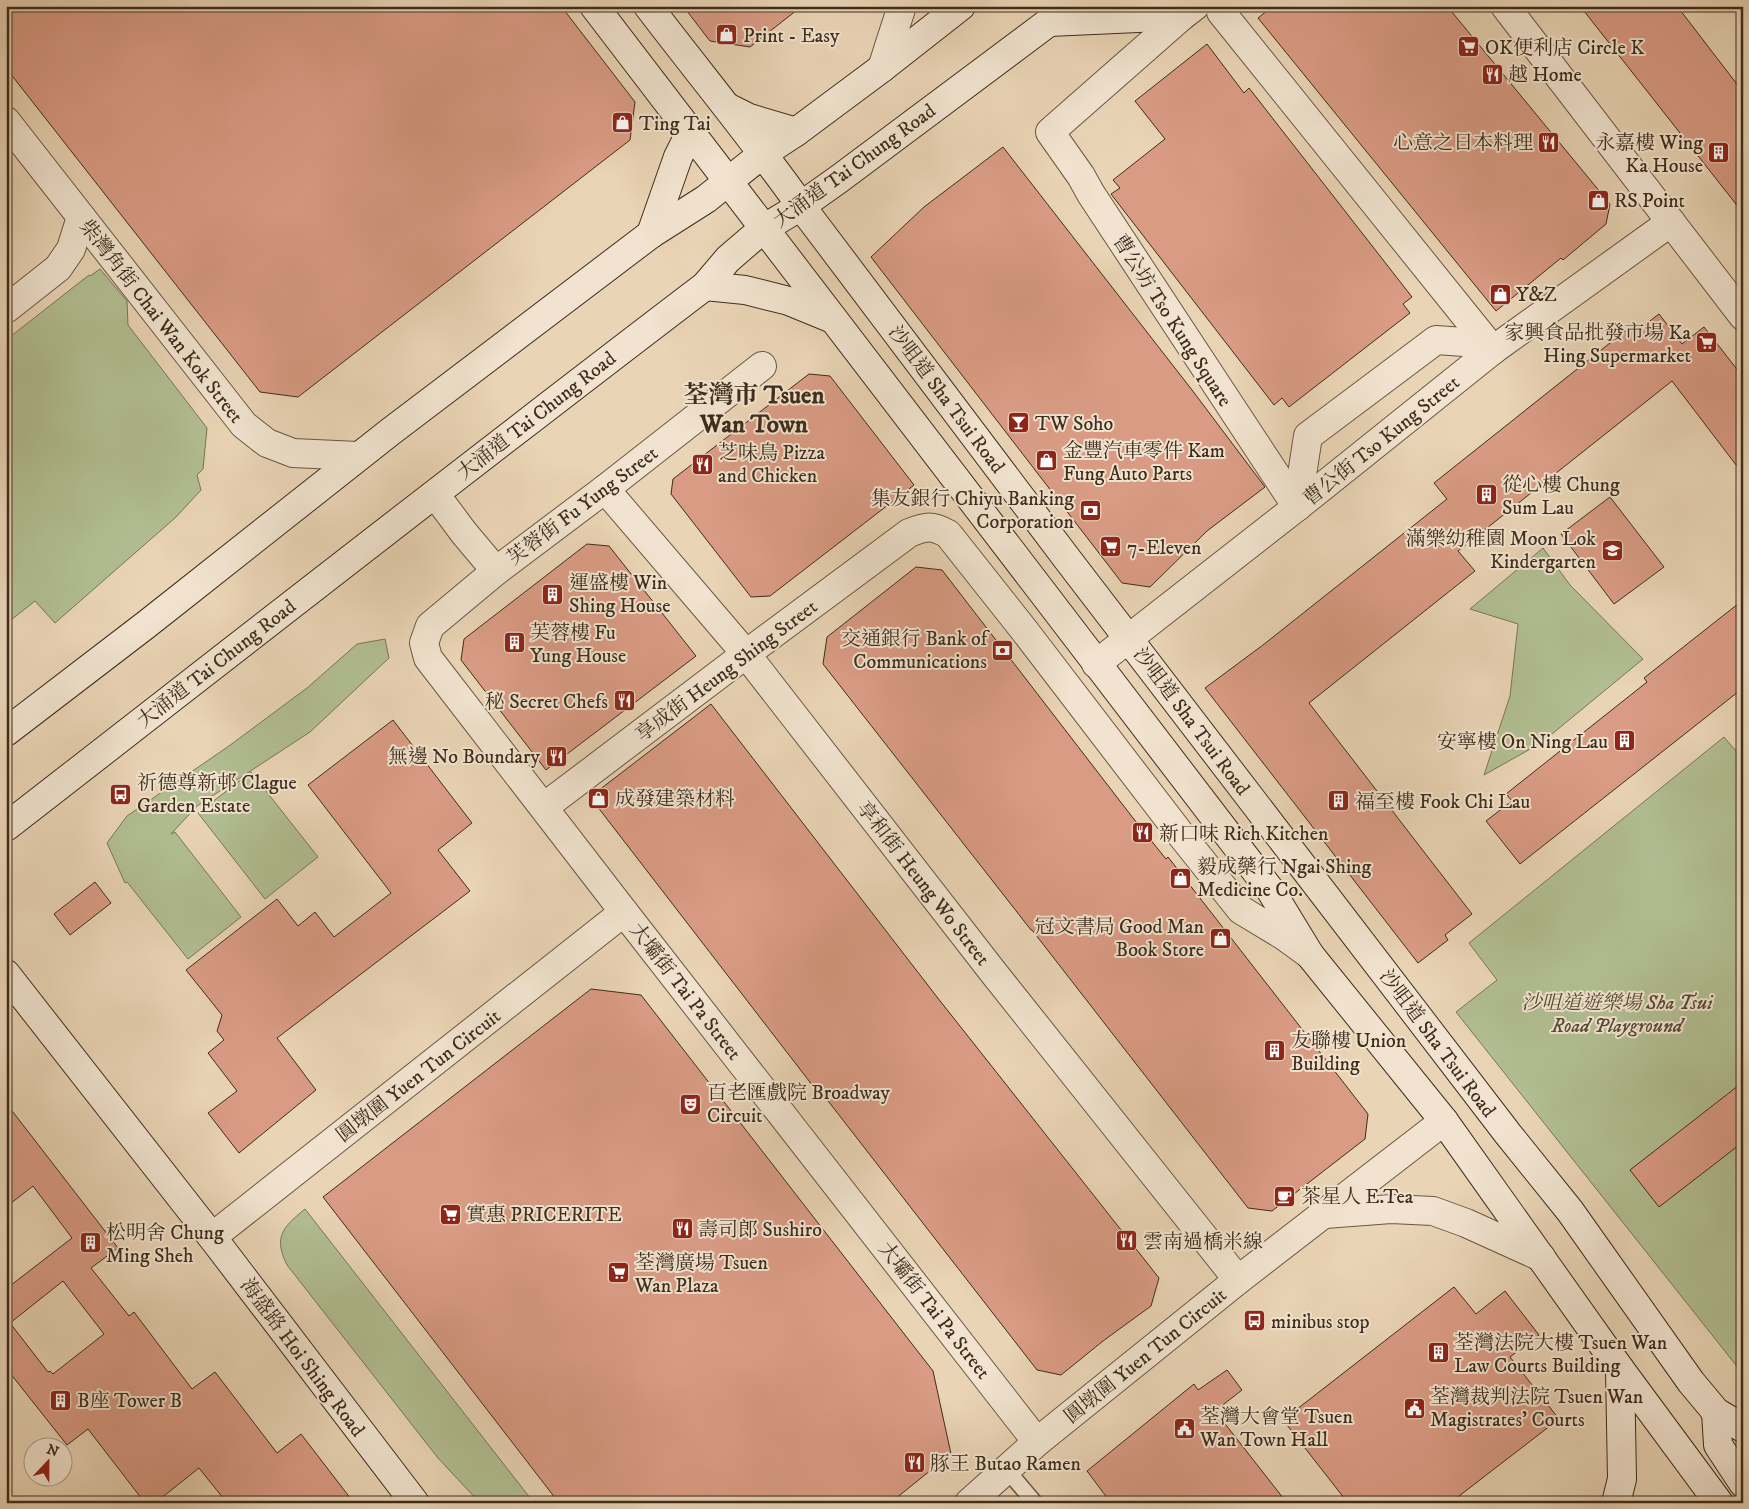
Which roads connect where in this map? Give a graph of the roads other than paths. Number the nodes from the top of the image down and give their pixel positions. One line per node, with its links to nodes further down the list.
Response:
1 (594, 6): 12 (street)
2 (648, 6): 9 (street, 沙咀道 Sha Tsui Road)
3 (902, 6): 8 (street)
4 (961, 6): 8 (street)
5 (1505, 6): 17 (street)
6 (1200, 11): 7 (street); 24 (street); 29 (street, 曹公坊 Tso Kung Square)
7 (1058, 14): 15 (street, 大涌道 Tai Chung Road)
8 (882, 68): 11 (street)
9 (725, 106): 11 (street); 13 (street, 沙咀道 Sha Tsui Road)
10 (6, 121): 16 (street, 柴灣角街 Chai Wan Kok Street)
11 (796, 132): 13 (street)
12 (690, 133): 14 (street); 19 (street)
13 (764, 153): 14 (street); 15 (street, 沙咀道 Sha Tsui Road)
14 (728, 182): 18 (street); 19 (street)
15 (802, 206): 18 (street, 大涌道 Tai Chung Road); 32 (street, 沙咀道 Sha Tsui Road)
16 (81, 217): 22 (street); 26 (street, 柴灣角街 Chai Wan Kok Street)
17 (1671, 222): 23 (street); 24 (street, 曹公街 Tso Kung Street)
18 (763, 229): 20 (street, 大涌道 Tai Chung Road); 21 (street)
19 (651, 234): 26 (street)
20 (705, 286): 21 (street); 28 (street, 大涌道 Tai Chung Road)
21 (798, 293): 35 (street, 沙咀道 Sha Tsui Road)
22 (6, 309)
23 (1743, 316)
24 (1493, 350): 29 (street, 曹公街 Tso Kung Street); 29 (street)
25 (762, 366): 27 (street, 芙蓉街 Fu Yung Street)
26 (358, 456): 36 (street)
27 (605, 490): 31 (street, 芙蓉街 Fu Yung Street); 33 (street, 享和街 Heung Wo Street)
28 (435, 494): 31 (street); 38 (street, 大涌道 Tai Chung Road)
29 (1298, 507): 32 (street, 曹公街 Tso Kung Street)
30 (909, 533): 33 (street, 享成街 Heung Shing Street); 40 (street, 沙咀道 Sha Tsui Road)
31 (496, 571): 34 (street, 芙蓉街 Fu Yung Street)
32 (1129, 638): 35 (street, 曹公街 Tso Kung Street); 48 (street, 沙咀道 Sha Tsui Road)
33 (746, 654): 37 (street, 享成街 Heung Shing Street); 46 (street, 享和街 Heung Wo Street)
34 (428, 658): 37 (street, 大壩街 Tai Pa Street)
35 (1096, 664): 40 (street, 沙咀道 Sha Tsui Road)
36 (6, 732)
37 (544, 807): 39 (street, 大壩街 Tai Pa Street)
38 (6, 826)
39 (624, 912): 44 (street, 圓墩圍 Yuen Tun Circuit); 50 (street, 大壩街 Tai Pa Street)
40 (1310, 955): 42 (street, 沙咀道 Sha Tsui Road)
41 (6, 974): 44 (street, 海盛路 Hoi Shing Road)
42 (1444, 1121): 43 (street, 圓墩圍 Yuen Tun Circuit); 45 (street, 沙咀道 Sha Tsui Road)
43 (1325, 1214): 45 (street); 46 (street, 圓墩圍 Yuen Tun Circuit)
44 (212, 1237): 53 (street, 海盛路 Hoi Shing Road)
45 (1541, 1257): 47 (street, 沙咀道 Sha Tsui Road)
46 (1238, 1280): 50 (street, 圓墩圍 Yuen Tun Circuit)
47 (1620, 1368): 56 (street); 57 (street, 沙咀道 Sha Tsui Road)
48 (1716, 1412): 49 (street, 沙咀道 Sha Tsui Road); 52 (street)
49 (1743, 1428)
50 (1037, 1442): 51 (street, 圓墩圍 Yuen Tun Circuit)
51 (1007, 1470): 54 (street, 圓墩圍 Yuen Tun Circuit); 55 (lane)
52 (1743, 1483)
53 (415, 1503)
54 (970, 1503)
55 (1035, 1503)
56 (1616, 1503)
57 (1719, 1503)

